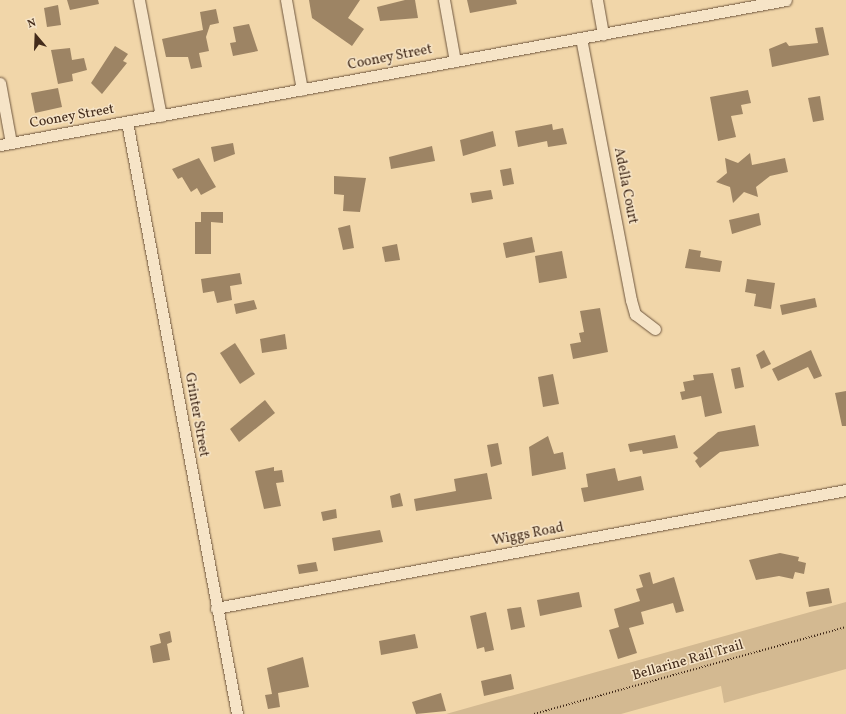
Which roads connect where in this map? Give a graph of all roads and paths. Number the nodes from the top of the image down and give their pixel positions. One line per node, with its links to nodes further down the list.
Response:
1 (139, 0): 11 (street)
2 (286, 0): 10 (street)
3 (444, 0): 8 (street)
4 (597, 0): 6 (street)
5 (786, 0): 6 (street, Cooney Street)
6 (603, 34): 7 (street, Cooney Street)
7 (581, 38): 8 (street, Cooney Street); 14 (street, Adella Court)
8 (455, 61): 10 (street, Cooney Street)
9 (0, 83): 13 (street)
10 (302, 90): 11 (street, Cooney Street)
11 (161, 116): 12 (street, Cooney Street)
12 (127, 122): 13 (street, Cooney Street); 16 (street, Grinter Street)
13 (5, 144)
14 (656, 329)
15 (846, 490): 16 (street, Wiggs Road)
16 (216, 608): 18 (street, Grinter Street)
17 (846, 627): 19 (path, Bellarine Rail Trail)
18 (237, 714)
19 (534, 714)

